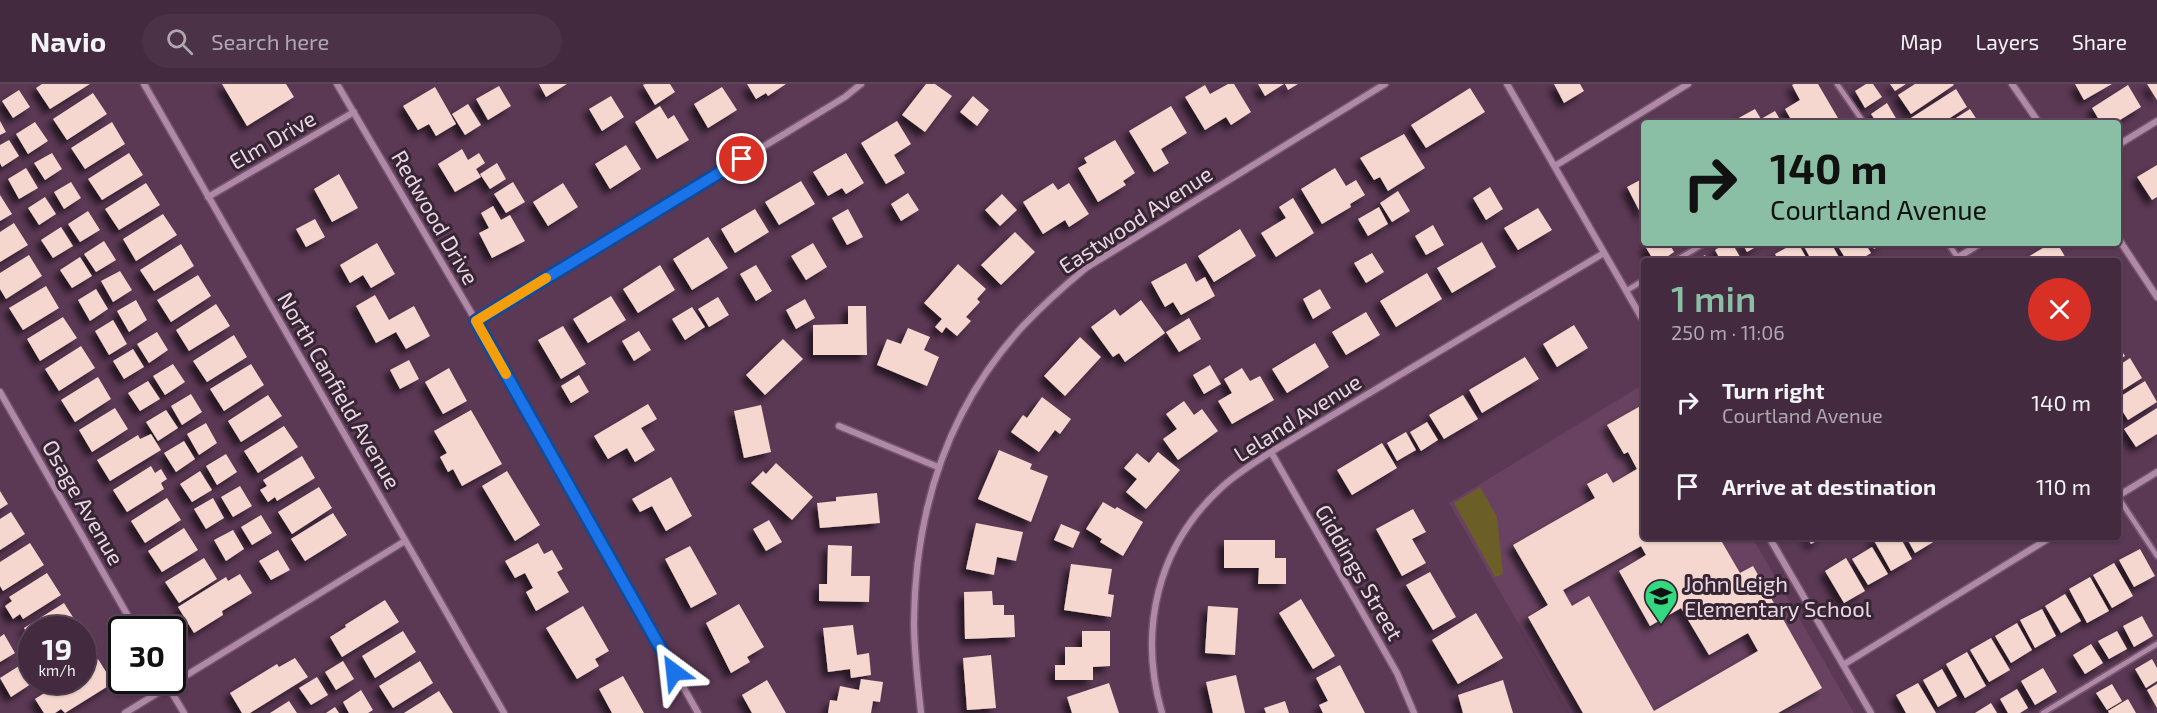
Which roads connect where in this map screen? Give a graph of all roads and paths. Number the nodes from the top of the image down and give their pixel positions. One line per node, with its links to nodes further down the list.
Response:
1 (144, 84): 16 (street, North Canfield Avenue)
2 (347, 84): 9 (street)
3 (861, 84): 27 (street)
4 (1385, 84): 31 (street, Eastwood Avenue)
5 (1507, 84): 15 (street)
6 (1688, 84): 15 (street)
7 (1837, 84): 11 (lane)
8 (2012, 84): 12 (street)
9 (338, 86): 10 (street, Redwood Drive)
10 (354, 112): 16 (street, Elm Drive); 27 (street, Redwood Drive)
11 (1862, 120)
12 (2037, 120)
13 (2157, 121): 14 (street)
14 (2121, 143)
15 (1555, 166): 20 (street)
16 (208, 196): 35 (street, North Canfield Avenue)
17 (2121, 243): 25 (street)
18 (1700, 246): 21 (lane)
19 (1977, 246): 22 (street)
20 (1604, 253): 24 (street); 30 (street, Leland Avenue)
21 (1680, 258)
22 (1960, 258)
23 (1641, 282): 24 (lane)
24 (1626, 291): 26 (street)
25 (2157, 297)
26 (1641, 317)
27 (476, 321): 48 (street, Redwood Drive)
28 (0, 392): 39 (street, Osage Avenue)
29 (839, 426): 31 (street)
30 (1271, 452): 50 (street, Leland Avenue); 51 (street, Giddings Street)
31 (939, 467): 49 (street, Eastwood Avenue)
32 (2157, 472): 33 (street)
33 (2121, 494)
34 (2121, 501): 38 (lane)
35 (405, 540): 42 (street); 47 (street, North Canfield Avenue)
36 (1773, 540): 41 (street)
37 (2046, 540): 41 (street)
38 (2157, 555)
39 (128, 616)
40 (2157, 644): 53 (lane)
41 (1843, 664): 52 (street)
42 (186, 673)
43 (153, 694): 45 (street)
44 (173, 694): 46 (street)
45 (125, 713)
46 (184, 713)
47 (504, 713)
48 (698, 713)
49 (921, 713)
50 (1162, 713)
51 (1414, 713)
52 (1870, 713)
53 (2043, 713)

